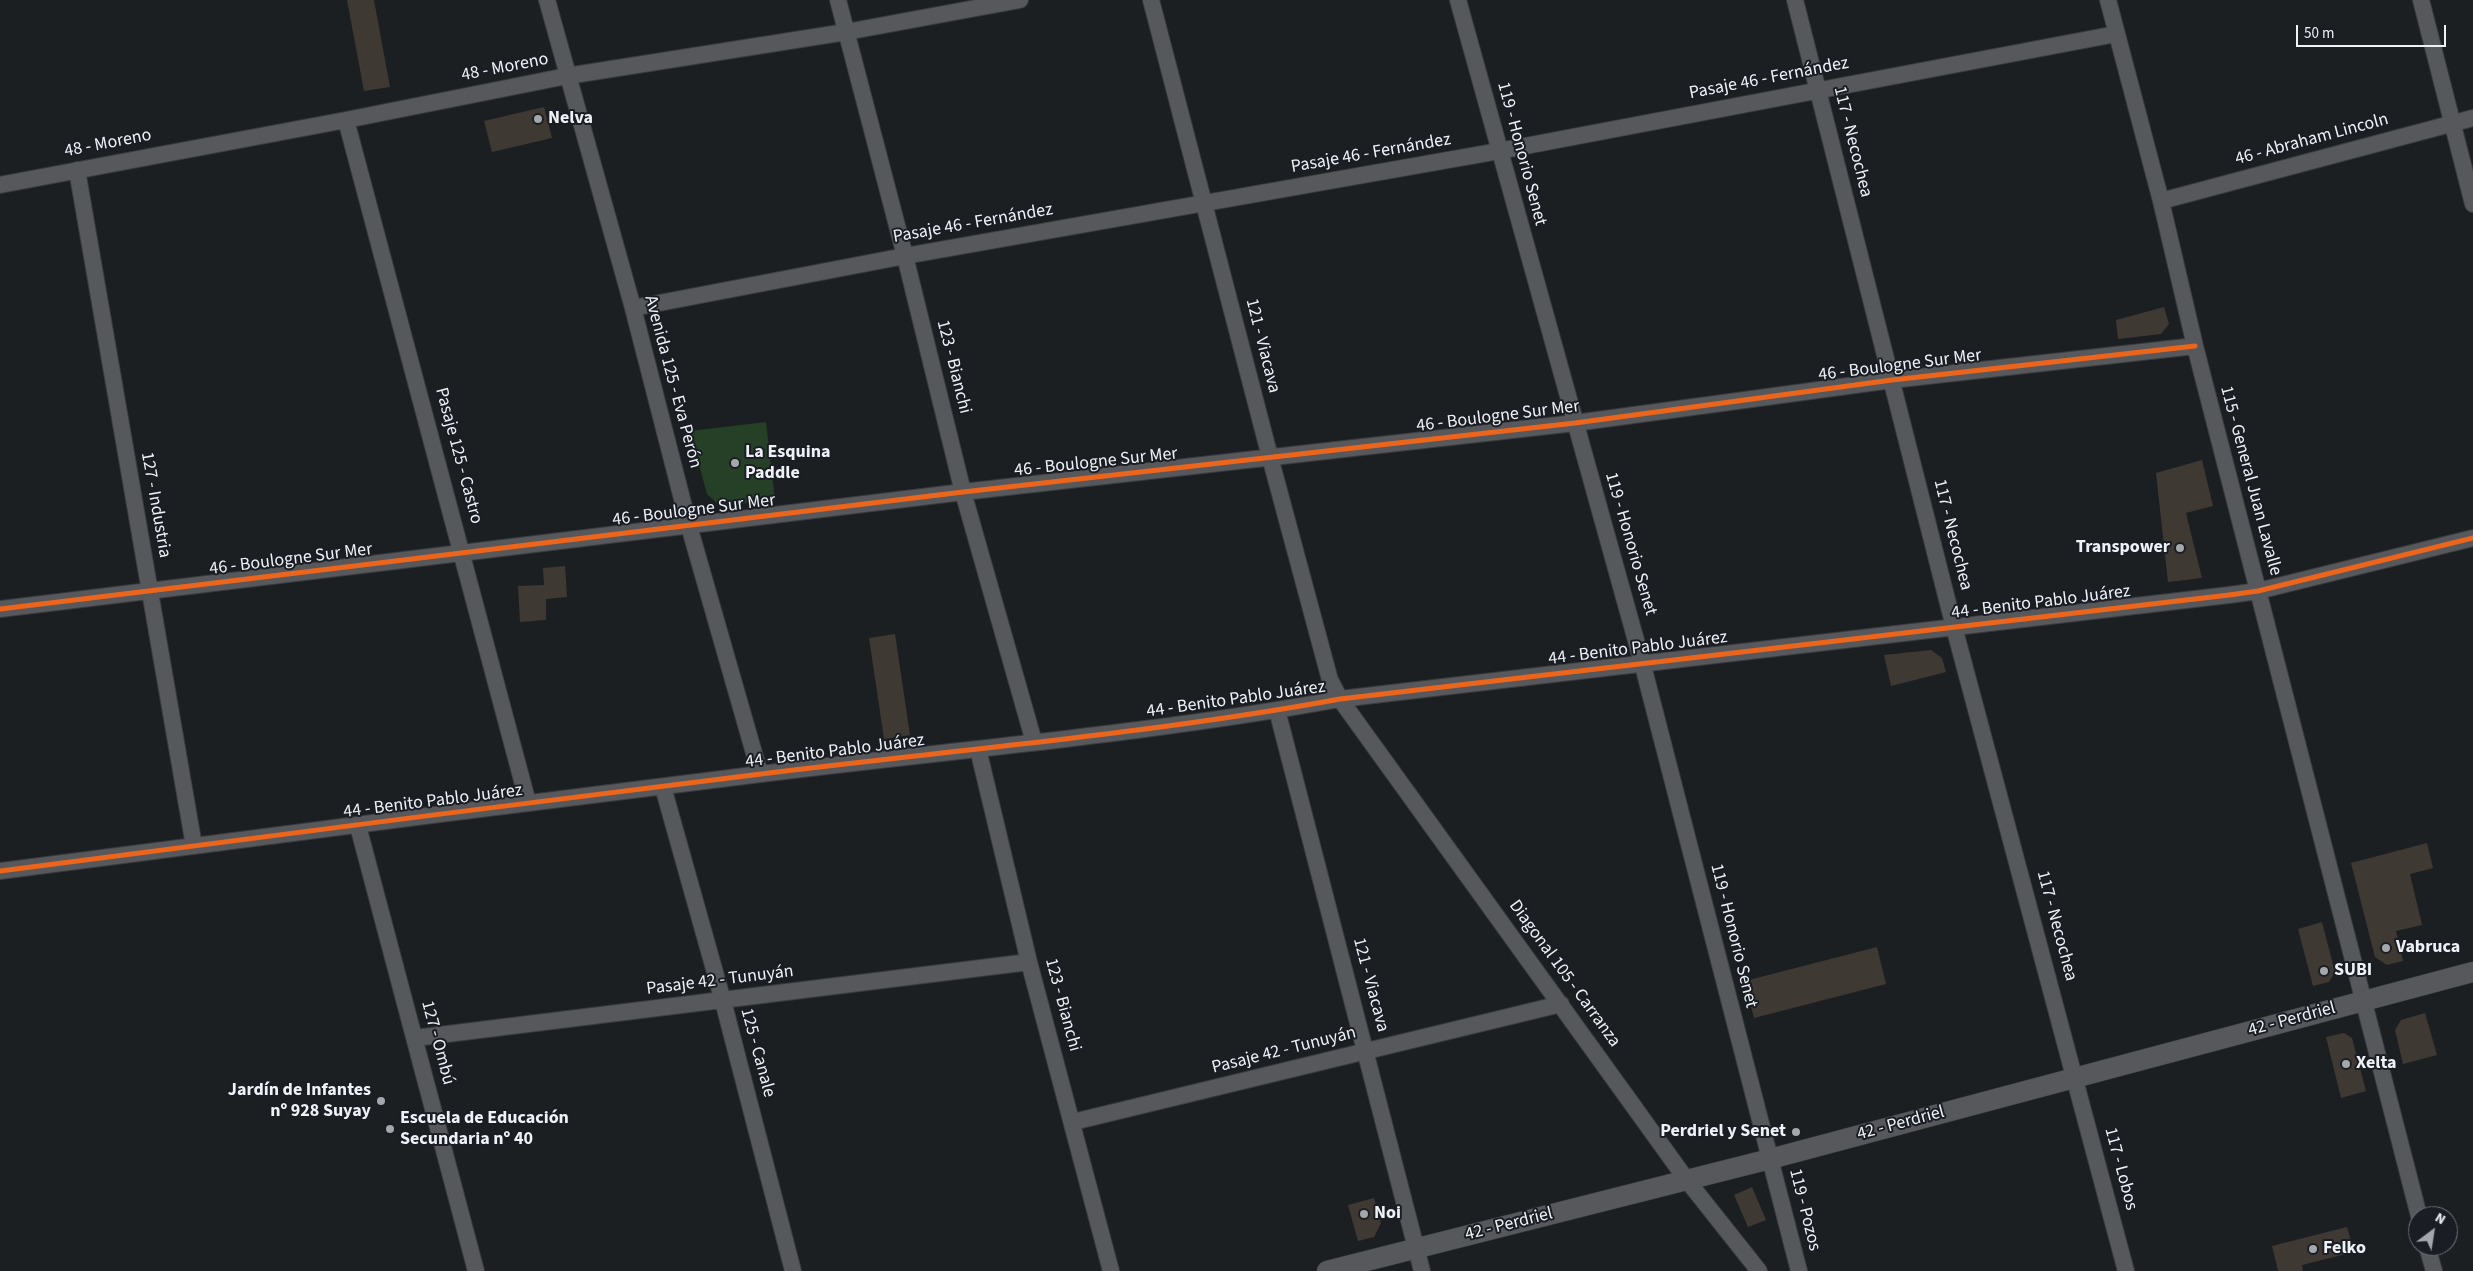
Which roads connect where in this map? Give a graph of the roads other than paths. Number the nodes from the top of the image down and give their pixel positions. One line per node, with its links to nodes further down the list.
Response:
1 (547, 0): 11 (street, Avenida 125 - Eva Perón)
2 (838, 0): 9 (street, 123 - Bianchi)
3 (1020, 0): 9 (street, 48 - Moreno)
4 (1152, 0): 21 (street, 121 - Viacava)
5 (1458, 0): 16 (street, 119 - Honorio Senet)
6 (1794, 0): 12 (street, 117 - Necochea)
7 (2108, 0): 10 (street, 115 - General Juan Lavalle)
8 (2420, 0): 15 (street)
9 (846, 32): 11 (street, 48 - Moreno); 22 (street, 123 - Bianchi)
10 (2116, 34): 12 (street, Pasaje 46 - Fernández); 19 (street, 115 - General Juan Lavalle)
11 (567, 76): 14 (street, 48 - Moreno); 23 (street, Avenida 125 - Eva Perón)
12 (1818, 89): 16 (street, Pasaje 46 - Fernández); 25 (street, 117 - Necochea)
13 (2473, 118): 15 (street, 46 - Abraham Lincoln)
14 (346, 120): 17 (street, 48 - Moreno); 31 (street, Pasaje 125 - Castro)
15 (2452, 124): 19 (street, 46 - Abraham Lincoln); 20 (street)
16 (1499, 151): 21 (street, Pasaje 46 - Fernández); 26 (street, 119 - Honorio Senet)
17 (77, 170): 18 (street, 48 - Moreno); 32 (street, 127 - Industria)
18 (0, 185)
19 (2161, 201): 24 (street, 115 - General Juan Lavalle)
20 (2473, 204)
21 (1205, 205): 22 (street, Pasaje 46 - Fernández); 27 (street, 121 - Viacava)
22 (905, 256): 23 (street, Pasaje 46 - Fernández); 28 (street, 123 - Bianchi)
23 (633, 308): 29 (street, Avenida 125 - Eva Perón)
24 (2195, 346): 25 (street, 46 - Boulogne Sur Mer); 33 (street, 115 - General Juan Lavalle)
25 (1892, 380): 26 (street, 46 - Boulogne Sur Mer); 35 (street, 117 - Necochea)
26 (1575, 423): 27 (street, 46 - Boulogne Sur Mer); 36 (street, 119 - Honorio Senet)
27 (1270, 458): 28 (street, 46 - Boulogne Sur Mer); 37 (street, 121 - Viacava)
28 (962, 492): 29 (street, 46 - Boulogne Sur Mer); 39 (street, 123 - Bianchi)
29 (689, 526): 31 (street, 46 - Boulogne Sur Mer); 41 (street, Avenida 125 - Eva Perón)
30 (2473, 538): 33 (street, 44 - Benito Pablo Juárez)
31 (463, 552): 32 (street, 46 - Boulogne Sur Mer); 43 (street, Pasaje 125 - Castro)
32 (150, 591): 34 (street, 46 - Boulogne Sur Mer); 45 (street, 127 - Industria)
33 (2258, 591): 35 (street, 44 - Benito Pablo Juárez); 49 (street, 115 - General Juan Lavalle)
34 (0, 608)
35 (1954, 627): 36 (street, 44 - Benito Pablo Juárez); 54 (street, 117 - Necochea)
36 (1642, 662): 37 (street, 44 - Benito Pablo Juárez); 56 (street, 119 - Honorio Senet)
37 (1340, 699): 38 (street, 44 - Benito Pablo Juárez); 51 (street, Diagonal 105 - Carranza)
38 (1277, 710): 39 (street, 44 - Benito Pablo Juárez); 53 (street, 121 - Viacava)
39 (1034, 742): 40 (street, 44 - Benito Pablo Juárez)
40 (978, 749): 41 (street, 44 - Benito Pablo Juárez); 47 (street, 123 - Bianchi)
41 (760, 774): 42 (street, 44 - Benito Pablo Juárez)
42 (663, 787): 43 (street, 44 - Benito Pablo Juárez); 50 (street, 125 - Canale)
43 (528, 803): 44 (street, 44 - Benito Pablo Juárez)
44 (358, 826): 45 (street, 44 - Benito Pablo Juárez); 52 (street, 127 - Ombú)
45 (194, 846): 46 (street, 44 - Benito Pablo Juárez)
46 (0, 871)
47 (1029, 962): 50 (street, Pasaje 42 - Tunuyán); 55 (street, 123 - Bianchi)
48 (2473, 972): 49 (street, 42 - Perdriel)
49 (2364, 1000): 54 (street, 42 - Perdriel); 58 (street, 115 - General Juan Lavalle)
50 (723, 1001): 52 (street, Pasaje 42 - Tunuyán); 62 (street, 125 - Canale)
51 (1561, 1004): 53 (street, Pasaje 42 - Tunuyán); 57 (street, Diagonal 105 - Carranza)
52 (415, 1038): 61 (street, 127 - Ombú)
53 (1367, 1052): 55 (street, Pasaje 42 - Tunuyán); 59 (street, 121 - Viacava)
54 (2076, 1078): 56 (street, 42 - Perdriel); 68 (street, 117 - Lobos)
55 (1074, 1122): 63 (street, 123 - Bianchi)
56 (1770, 1158): 57 (street, 42 - Perdriel); 67 (street, 119 - Pozos)
57 (1686, 1180): 59 (street, 42 - Perdriel); 66 (street, Diagonal 105 - Carranza)
58 (2416, 1206)
59 (1416, 1249): 64 (street, 42 - Perdriel); 65 (street, 121 - Viacava)
60 (2430, 1256): 69 (street)
61 (476, 1271)
62 (793, 1271)
63 (1111, 1271)
64 (1327, 1271)
65 (1422, 1271)
66 (1759, 1271)
67 (1799, 1271)
68 (2126, 1271)
69 (2434, 1271)

